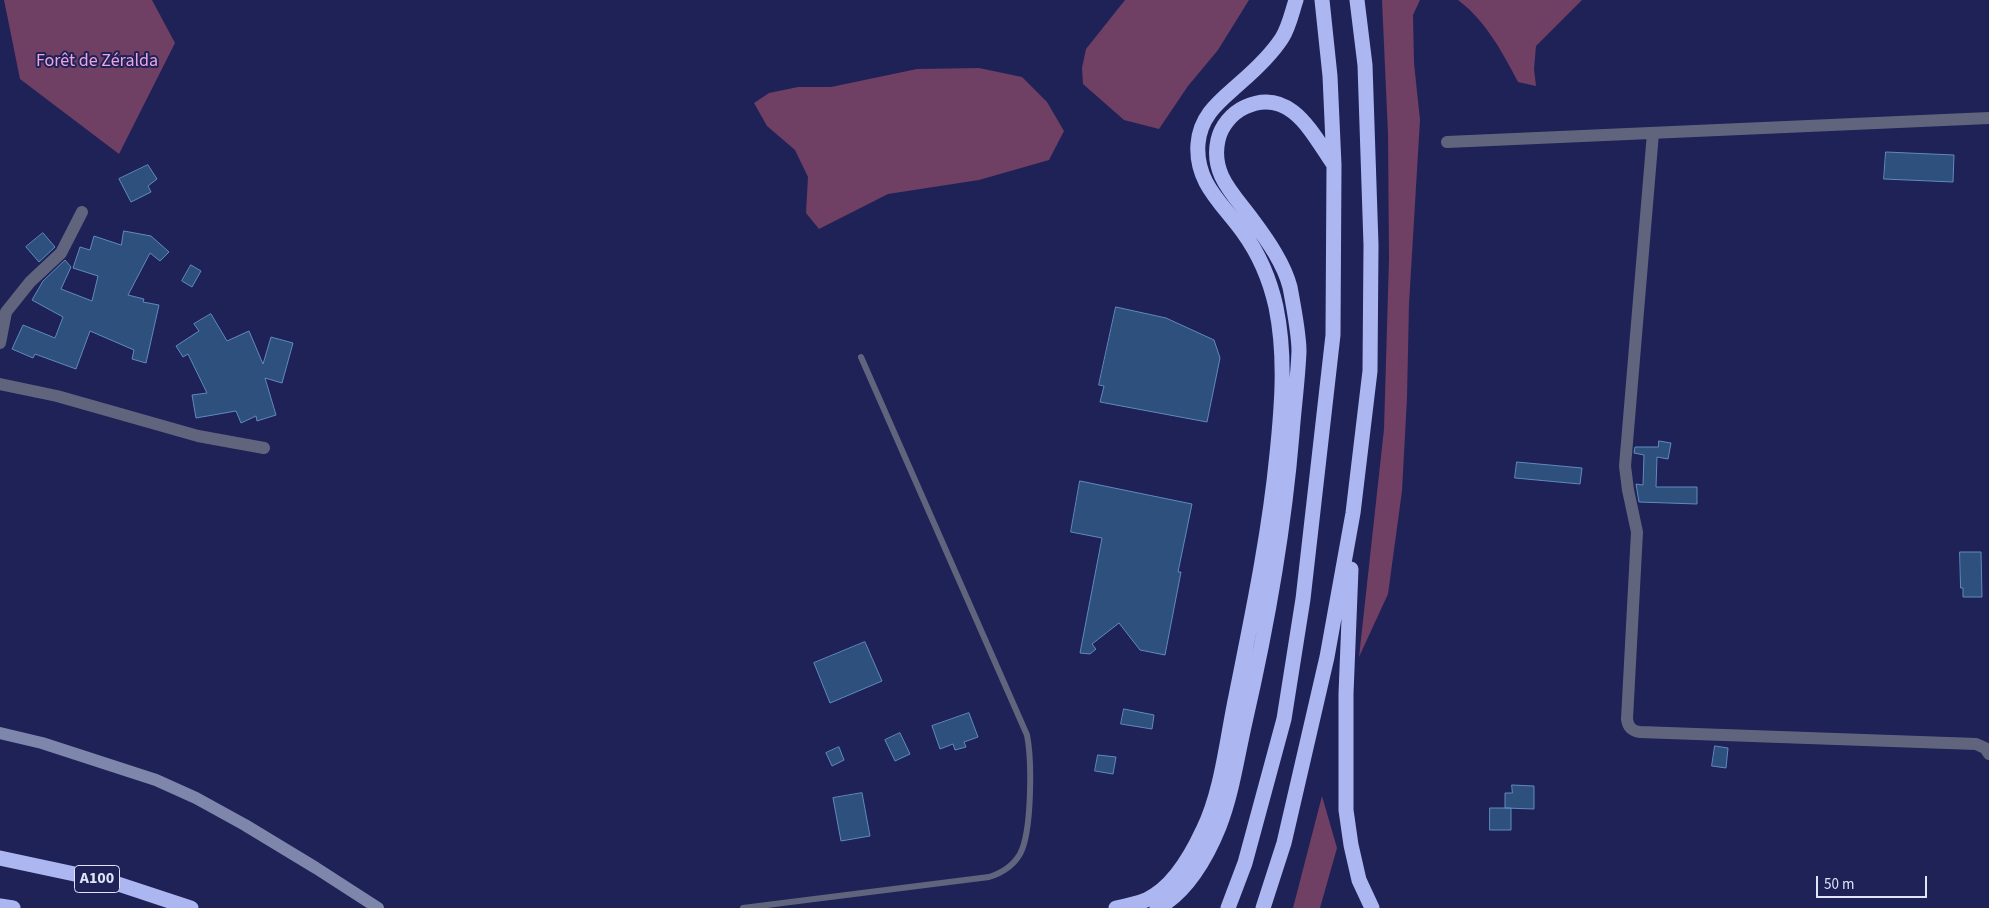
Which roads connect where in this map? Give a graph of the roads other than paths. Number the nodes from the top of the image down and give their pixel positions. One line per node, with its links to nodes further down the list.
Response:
1 (1296, 0): 22 (highway)
2 (1322, 0): 7 (highway)
3 (1357, 0): 13 (highway)
4 (1989, 118): 5 (street)
5 (1653, 133): 6 (street); 15 (street)
6 (1447, 142)
7 (1334, 165): 23 (highway); 24 (highway)
8 (82, 212): 9 (street)
9 (0, 342)
10 (861, 357): 21 (lane)
11 (0, 384): 12 (street)
12 (264, 448)
13 (1353, 513): 25 (highway); 26 (highway)
14 (0, 733): 20 (main road)
15 (1989, 754)
16 (0, 858): 19 (highway, A100)
17 (0, 906): 18 (highway)
18 (13, 908)
19 (191, 908)
20 (378, 908)
21 (743, 908)
22 (1116, 908)
23 (1157, 908)
24 (1228, 908)
25 (1262, 908)
26 (1372, 908)

